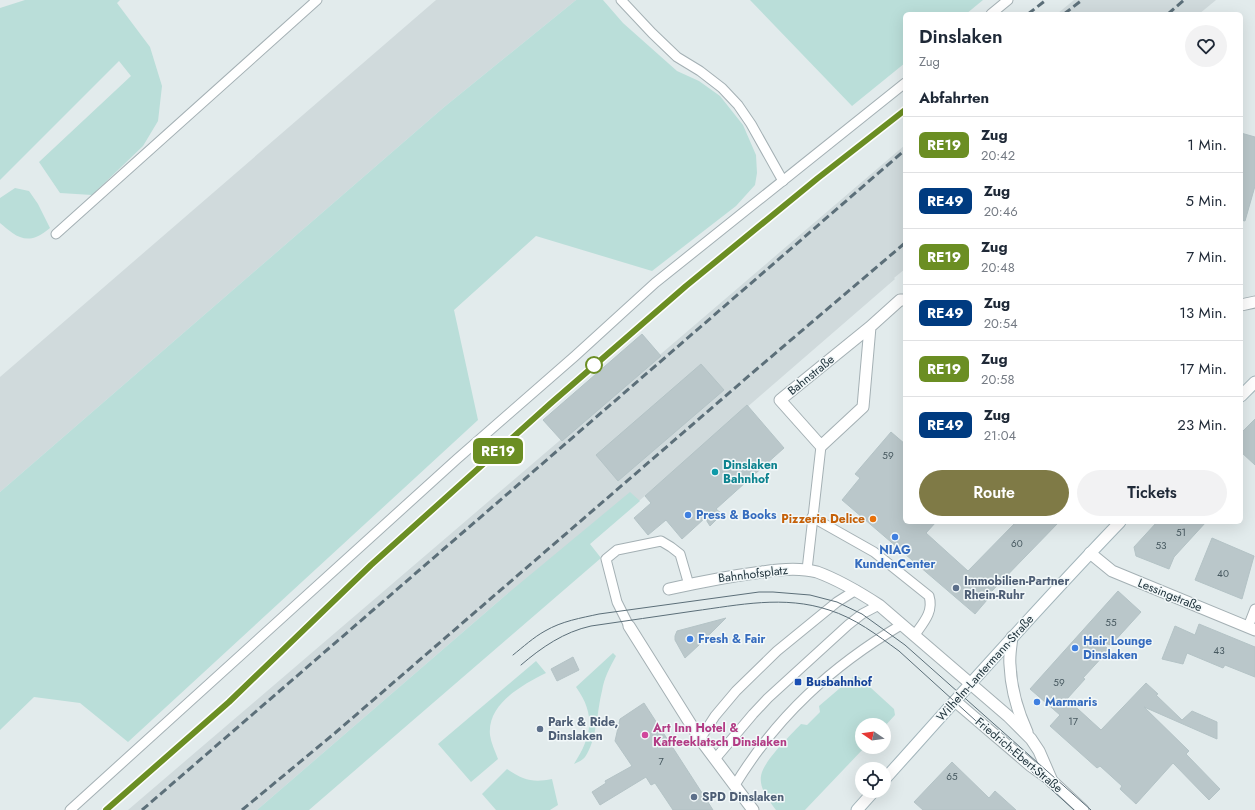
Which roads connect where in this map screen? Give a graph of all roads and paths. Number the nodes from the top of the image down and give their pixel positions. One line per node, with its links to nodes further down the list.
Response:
1 (317, 0): 7 (lane)
2 (621, 0): 6 (lane)
3 (1008, 0): 4 (lane)
4 (993, 12)
5 (903, 85): 6 (lane)
6 (784, 181): 38 (lane)
7 (56, 234)
8 (903, 300): 11 (street, Bahnstraße)
9 (1255, 302): 10 (street)
10 (1243, 305)
11 (870, 326): 14 (street); 14 (street, Bahnstraße)
12 (1255, 382): 13 (street)
13 (1243, 394)
14 (821, 446): 15 (lane)
15 (812, 517): 18 (lane); 27 (lane)
16 (1118, 524): 17 (street, Wilhelm-Lantermann-Straße)
17 (1090, 553): 26 (street, Lessingstraße); 28 (street, Wilhelm-Lantermann-Straße)
18 (807, 570): 19 (street, Bahnhofsplatz); 21 (street, Bahnhofsplatz)
19 (689, 585): 20 (street, Bahnhofsplatz); 25 (lane)
20 (669, 589)
21 (856, 590): 22 (street, Bahnhofsplatz); 31 (lane)
22 (879, 605): 24 (street, Bahnhofsplatz); 33 (lane)
23 (1255, 609): 26 (lane)
24 (901, 625): 27 (street, Bahnhofsplatz); 36 (lane)
25 (629, 626): 31 (street)
26 (1251, 628)
27 (914, 636): 29 (street, Bahnhofsplatz)
28 (1012, 637): 29 (street, Wilhelm-Lantermann-Straße); 32 (street, Friedrich-Ebert-Straße)
29 (970, 684): 30 (street, Wilhelm-Lantermann-Straße); 32 (street, Bahnhofsplatz)
30 (955, 701): 34 (street, Wilhelm-Lantermann-Straße); 35 (street, Friedrich-Ebert-Straße)
31 (700, 739): 33 (street)
32 (1031, 739): 35 (street)
33 (715, 759): 36 (street)
34 (891, 772)
35 (1052, 781): 41 (street, Friedrich-Ebert-Straße)
36 (735, 785): 39 (street)
37 (868, 798): 40 (street)
38 (70, 810)
39 (753, 810)
40 (857, 810)
41 (1083, 810)

